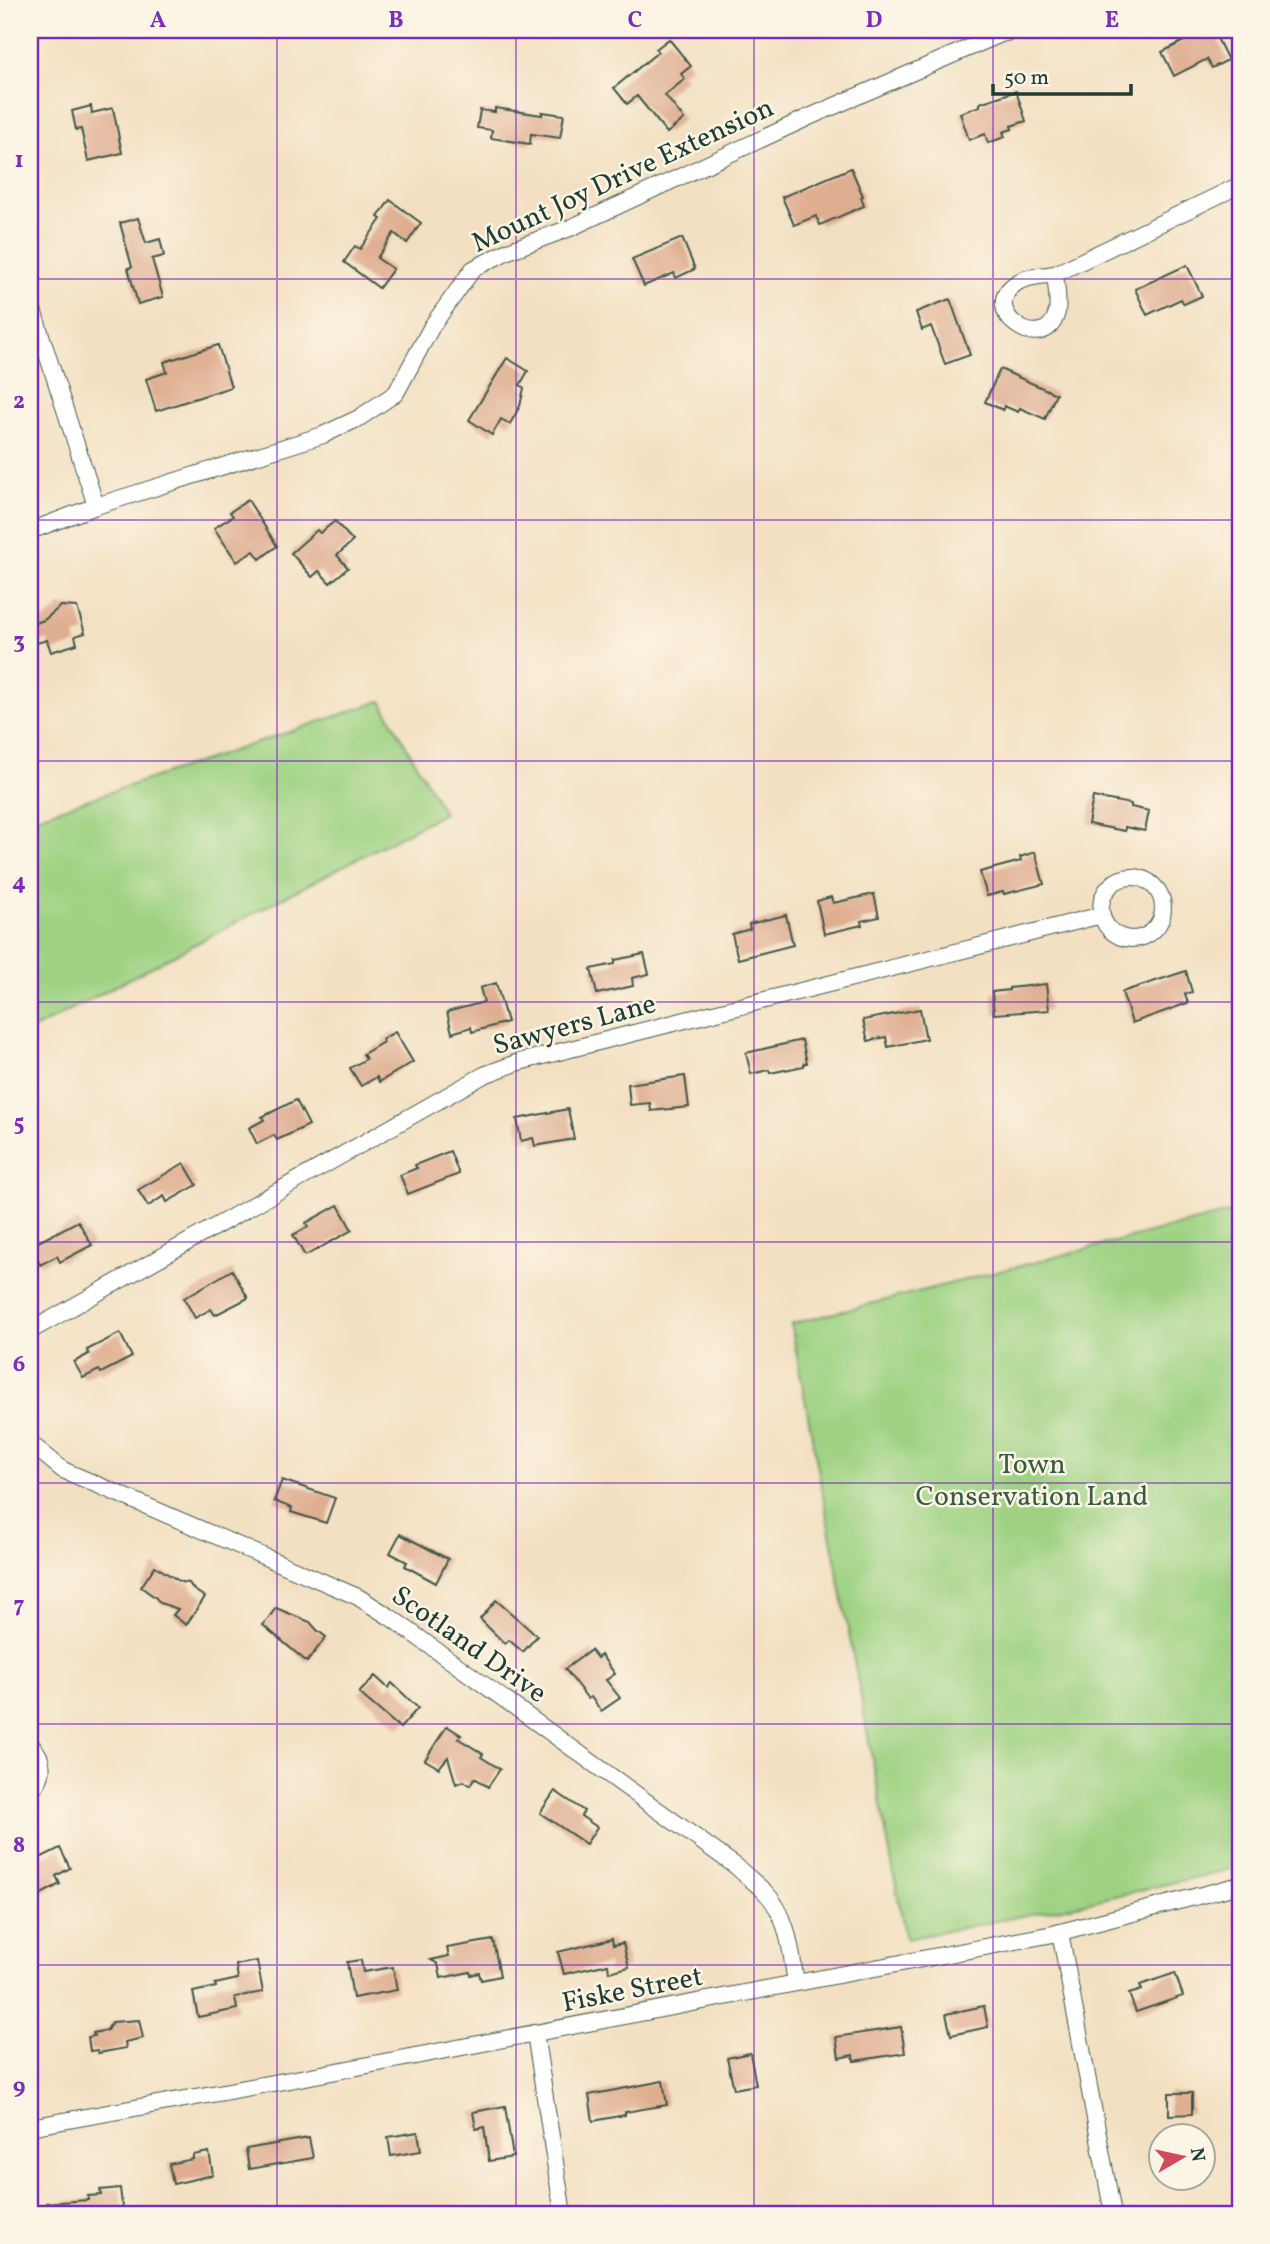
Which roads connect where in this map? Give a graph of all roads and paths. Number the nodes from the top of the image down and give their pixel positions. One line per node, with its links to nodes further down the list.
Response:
1 (1018, 30): 5 (street, Mount Joy Drive Extension)
2 (1240, 185): 3 (street)
3 (1055, 274)
4 (30, 301): 5 (street)
5 (96, 506): 6 (street, Mount Joy Drive Extension)
6 (30, 531)
7 (1102, 915): 8 (street, Sawyers Lane)
8 (30, 1331)
9 (30, 1443): 14 (street, Scotland Drive)
10 (30, 1744): 11 (street)
11 (30, 1791)
12 (1240, 1885): 13 (street, Fiske Street)
13 (1060, 1932): 14 (street, Fiske Street); 18 (street)
14 (796, 1983): 15 (street, Fiske Street)
15 (535, 2033): 16 (street, Fiske Street); 17 (street)
16 (30, 2127)
17 (563, 2214)
18 (1114, 2214)

